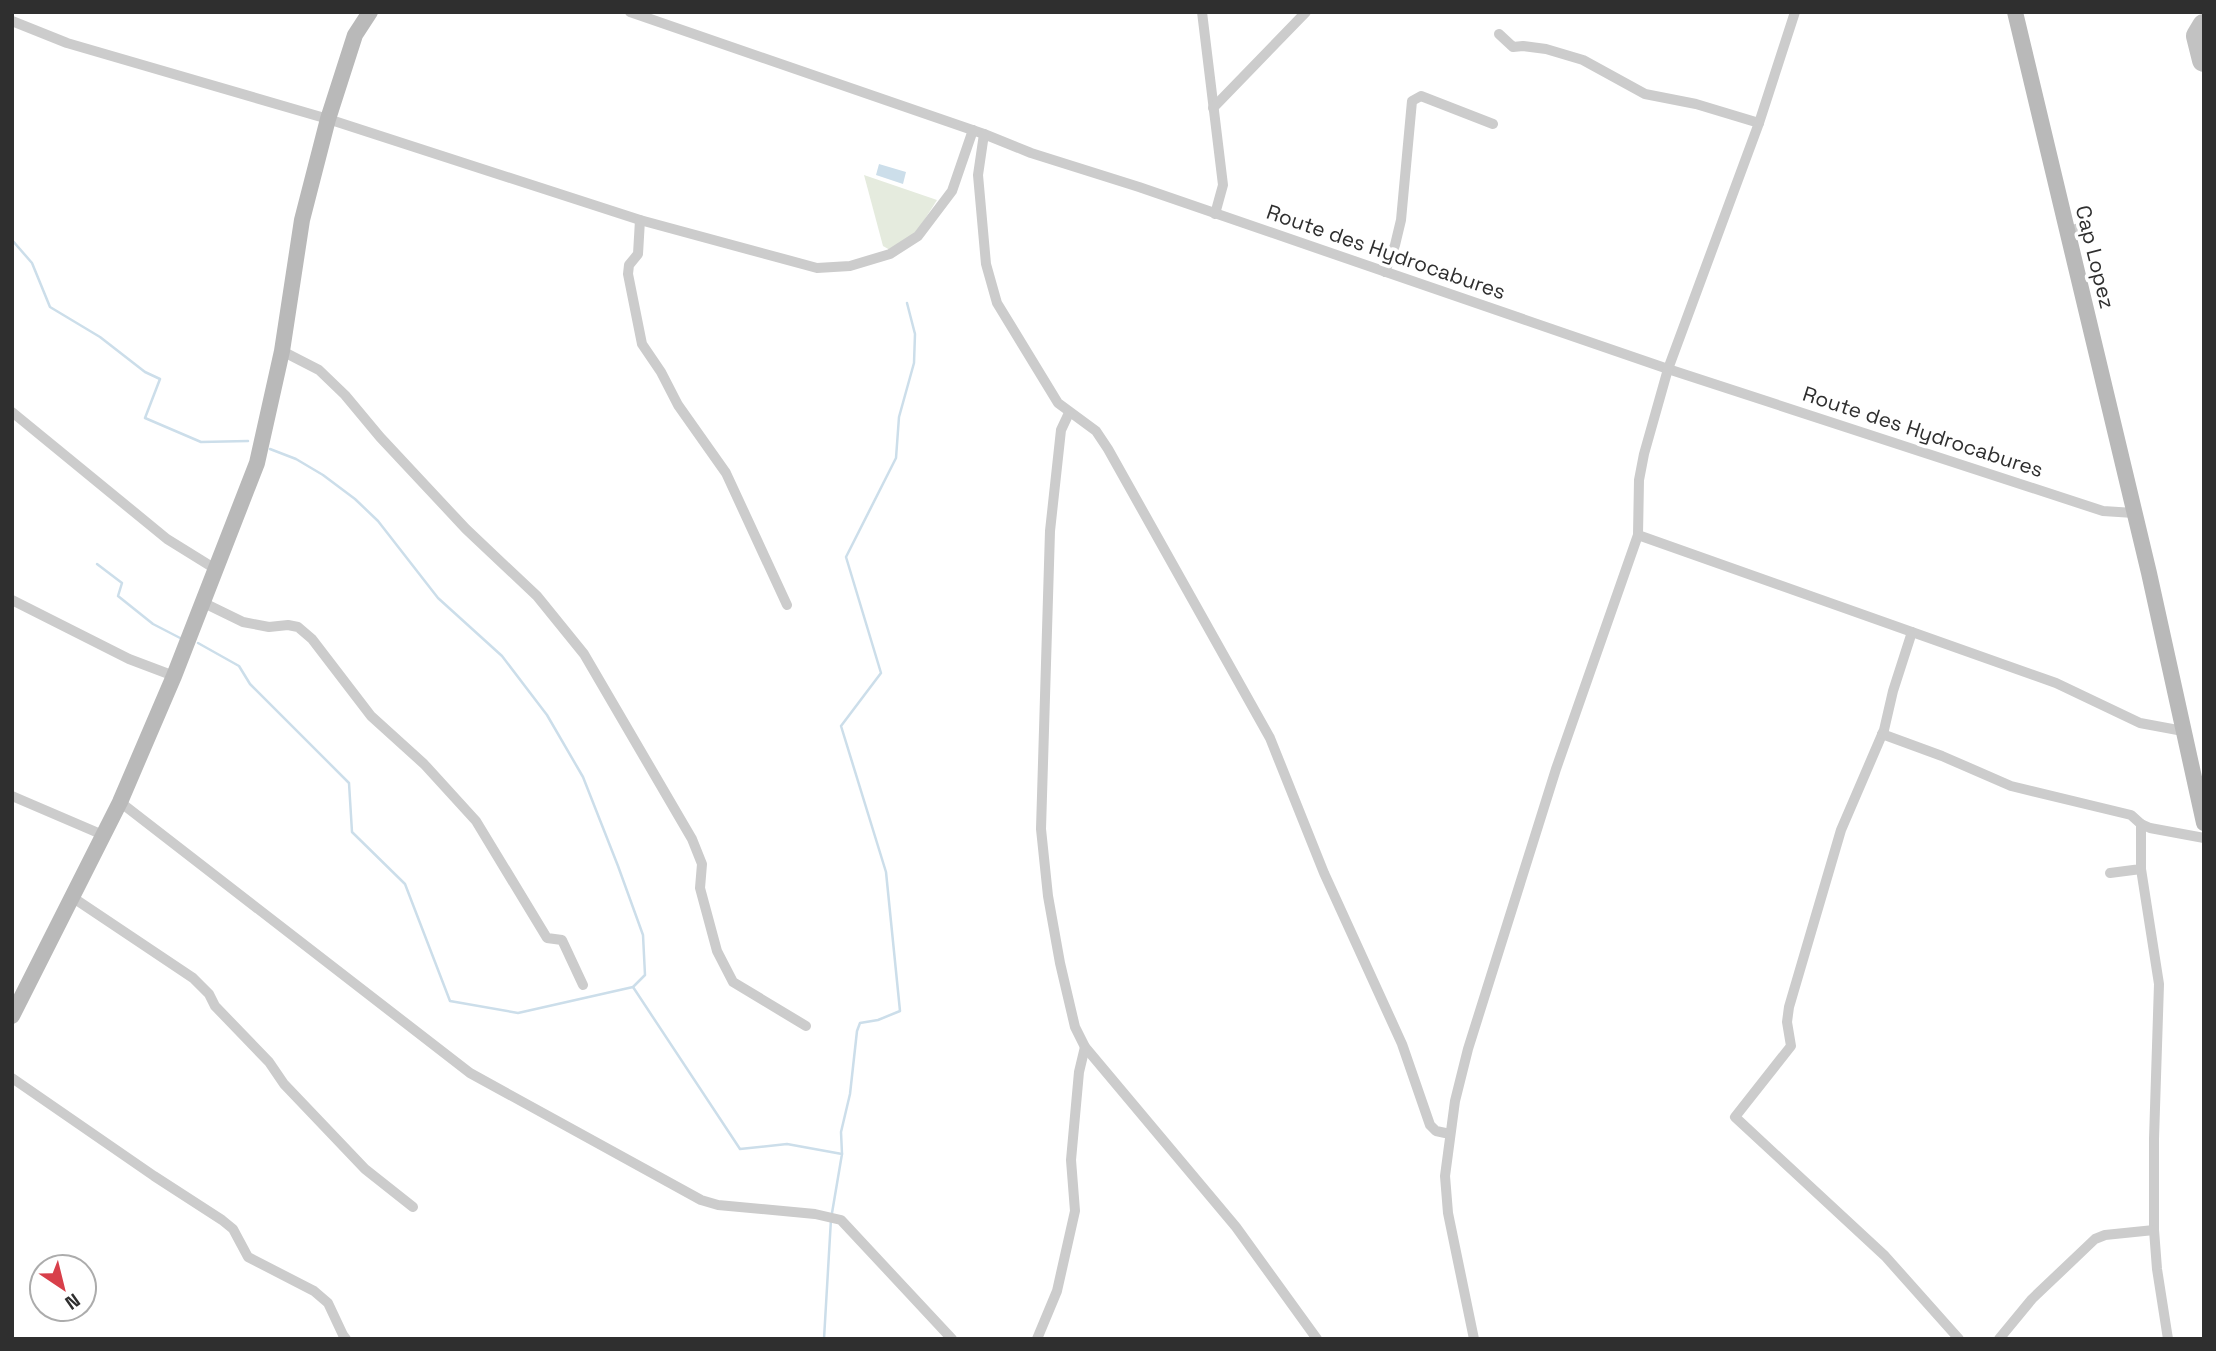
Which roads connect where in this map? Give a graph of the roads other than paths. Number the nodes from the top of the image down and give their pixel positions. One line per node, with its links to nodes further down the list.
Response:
1 (370, 12): 10 (street)
2 (630, 12): 13 (street, Route des Hydrocabures)
3 (1306, 12): 9 (street)
4 (1795, 12): 11 (street)
5 (2015, 12): 17 (street, Cap Lopez)
6 (1204, 14): 9 (street)
7 (12, 21): 10 (street)
8 (1499, 34): 11 (street)
9 (1213, 108): 14 (street)
10 (328, 119): 15 (street); 19 (street)
11 (1759, 123): 20 (street)
12 (1493, 124): 18 (street)
13 (979, 132): 14 (street, Route des Hydrocabures); 15 (street); 22 (street)
14 (1215, 214): 18 (street, Route des Hydrocabures)
15 (640, 220): 28 (street)
16 (2085, 226): 17 (street)
17 (2067, 232): 23 (street, Cap Lopez)
18 (1385, 272): 20 (street, Route des Hydrocabures)
19 (282, 351): 25 (street); 44 (street)
20 (1668, 369): 23 (street, Route des Hydrocabures); 24 (street)
21 (12, 412): 25 (street)
22 (1069, 414): 45 (street); 47 (street)
23 (2134, 513): 31 (street, Cap Lopez)
24 (1638, 535): 29 (street); 47 (street)
25 (217, 570): 27 (street)
26 (12, 600): 30 (street)
27 (204, 603): 30 (street); 42 (street)
28 (787, 605)
29 (1912, 632): 31 (street); 32 (street)
30 (174, 676): 34 (street)
31 (2183, 731): 35 (street, Cap Lopez)
32 (1882, 734): 36 (street); 55 (street)
33 (12, 796): 37 (street)
34 (120, 802): 37 (street); 51 (street)
35 (2204, 822)
36 (2141, 824): 38 (street); 39 (street)
37 (103, 835): 41 (street)
38 (2204, 838)
39 (2141, 869): 40 (street); 49 (street)
40 (2110, 873)
41 (72, 897): 43 (street); 48 (street)
42 (583, 985)
43 (12, 1016)
44 (806, 1026)
45 (1085, 1047): 52 (street); 53 (street)
46 (12, 1078): 50 (street)
47 (1450, 1134): 54 (street)
48 (413, 1207)
49 (2154, 1230): 56 (street); 57 (street)
50 (346, 1339)
51 (952, 1339)
52 (1037, 1339)
53 (1317, 1339)
54 (1474, 1339)
55 (1959, 1339)
56 (1999, 1339)
57 (2168, 1339)

